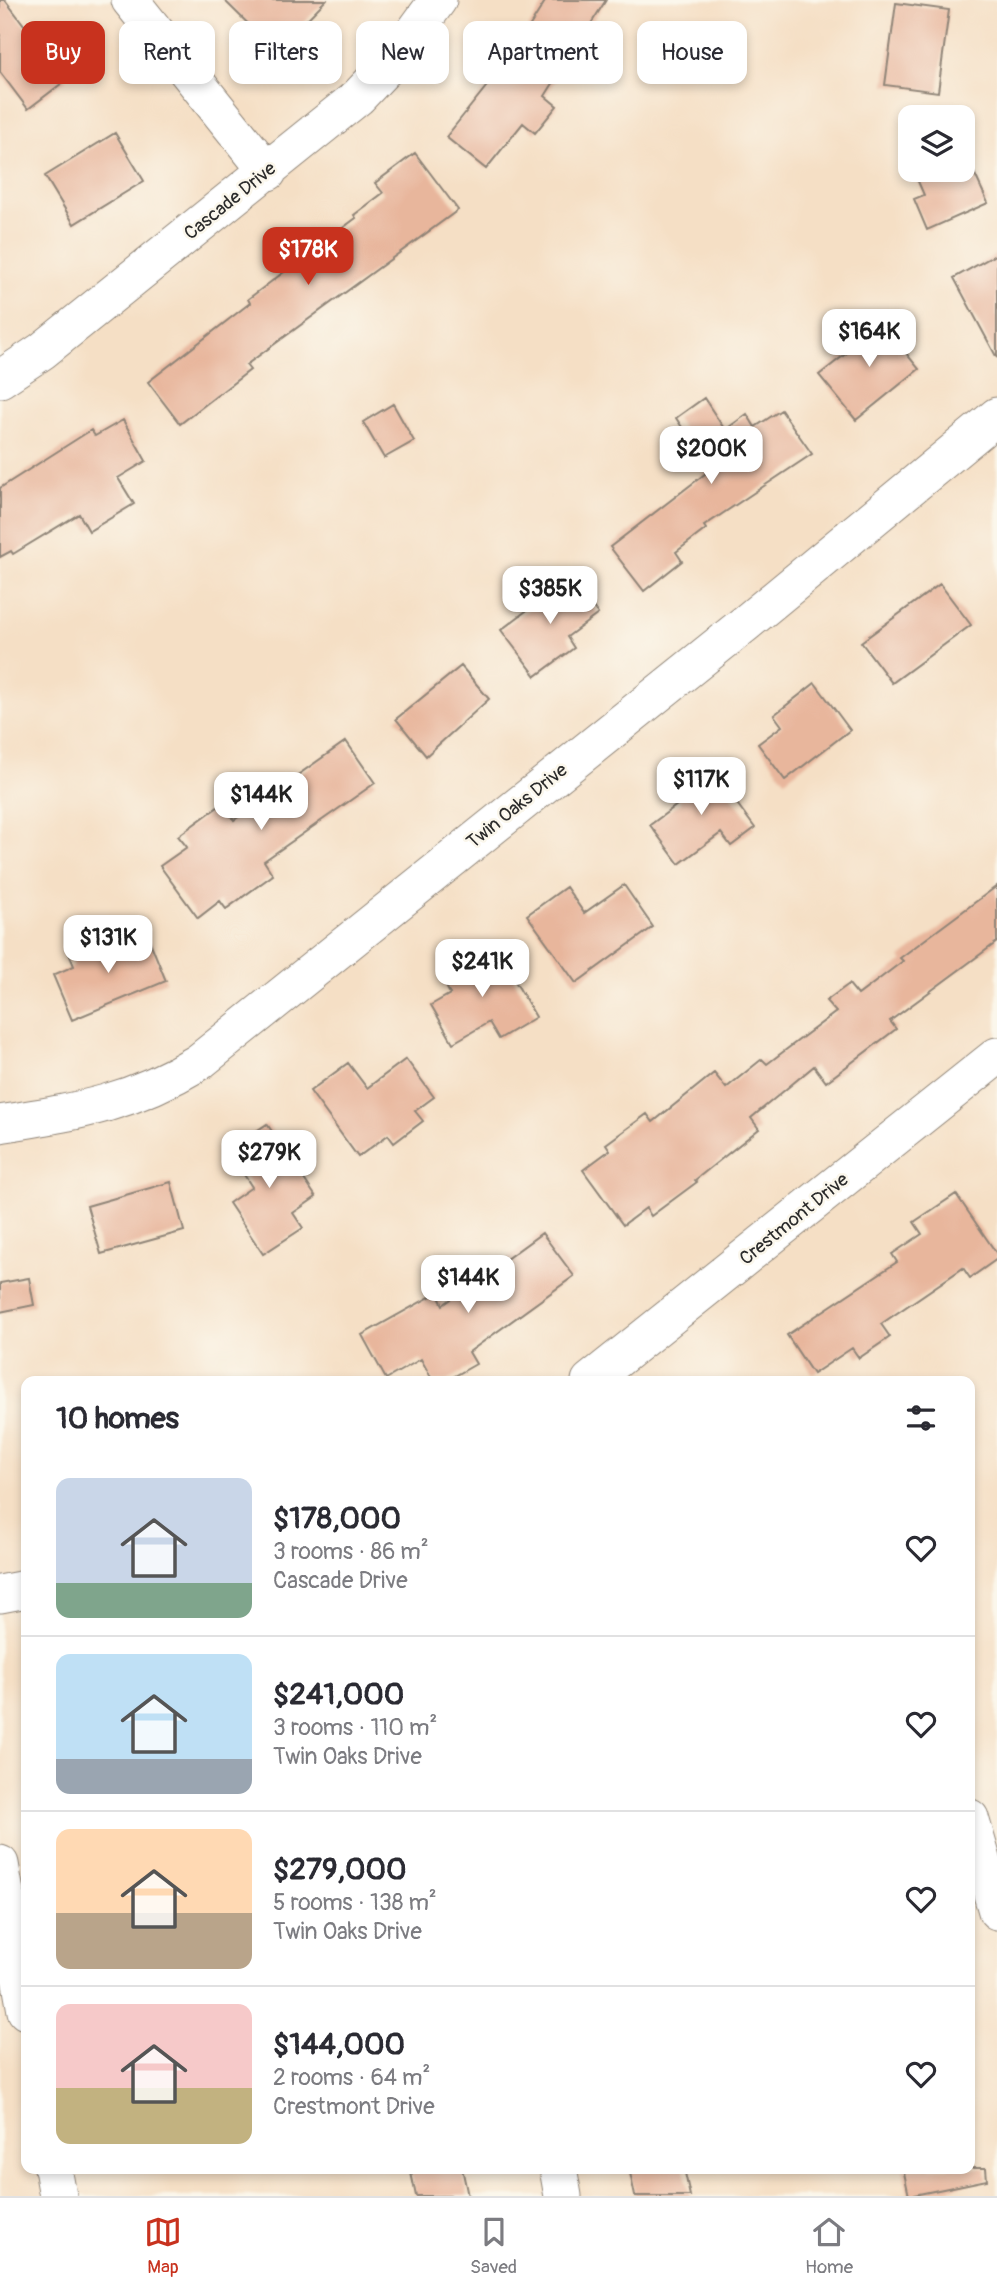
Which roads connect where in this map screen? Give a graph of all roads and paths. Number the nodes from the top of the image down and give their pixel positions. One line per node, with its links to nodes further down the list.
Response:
1 (130, 0): 3 (street)
2 (438, 0): 3 (street, Cascade Drive)
3 (268, 172): 4 (street, Cascade Drive)
4 (0, 379)
5 (997, 416): 7 (street, Twin Oaks Drive)
6 (997, 1055): 8 (street, Crestmont Drive)
7 (0, 1124)
8 (596, 1376)
9 (21, 1590): 10 (street)
10 (0, 1594)
11 (975, 1835): 13 (street)
12 (0, 1864): 14 (street)
13 (997, 1911)
14 (21, 1983)
15 (54, 2174): 17 (street)
16 (559, 2174): 18 (street)
17 (58, 2196)
18 (563, 2196)

